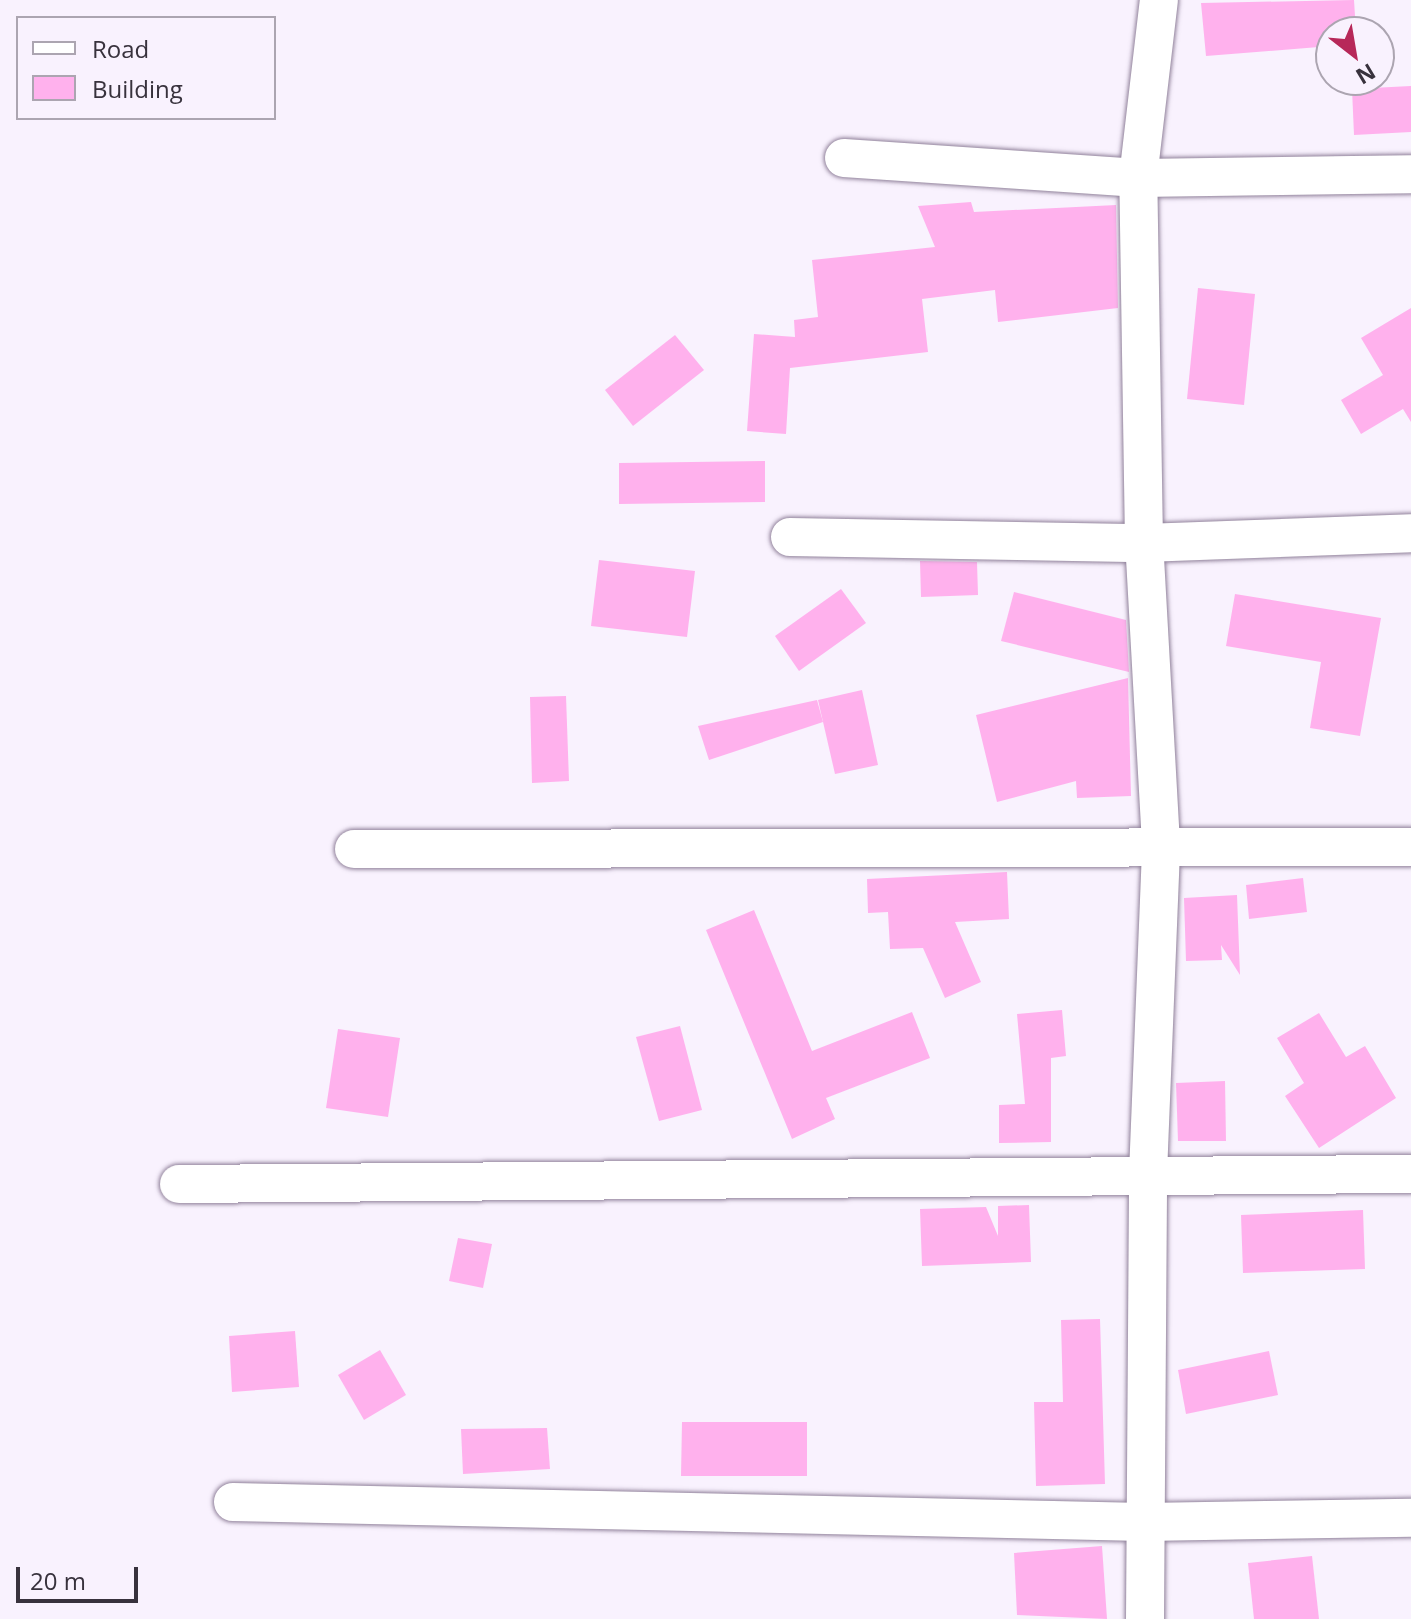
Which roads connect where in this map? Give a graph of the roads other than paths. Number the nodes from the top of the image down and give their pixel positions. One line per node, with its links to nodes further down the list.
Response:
1 (1159, 0): 4 (street)
2 (844, 158): 4 (street)
3 (1411, 174): 4 (street)
4 (1138, 178): 7 (street)
5 (1411, 533): 7 (street)
6 (790, 537): 7 (street)
7 (1144, 543): 8 (street)
8 (1161, 844): 9 (street); 10 (street); 11 (street)
9 (1411, 847)
10 (354, 849)
11 (1148, 1174): 12 (street); 13 (street); 16 (street)
12 (1411, 1174)
13 (179, 1184)
14 (233, 1502): 16 (street)
15 (1411, 1518): 16 (street)
16 (1144, 1522): 17 (street)
17 (1145, 1619)

